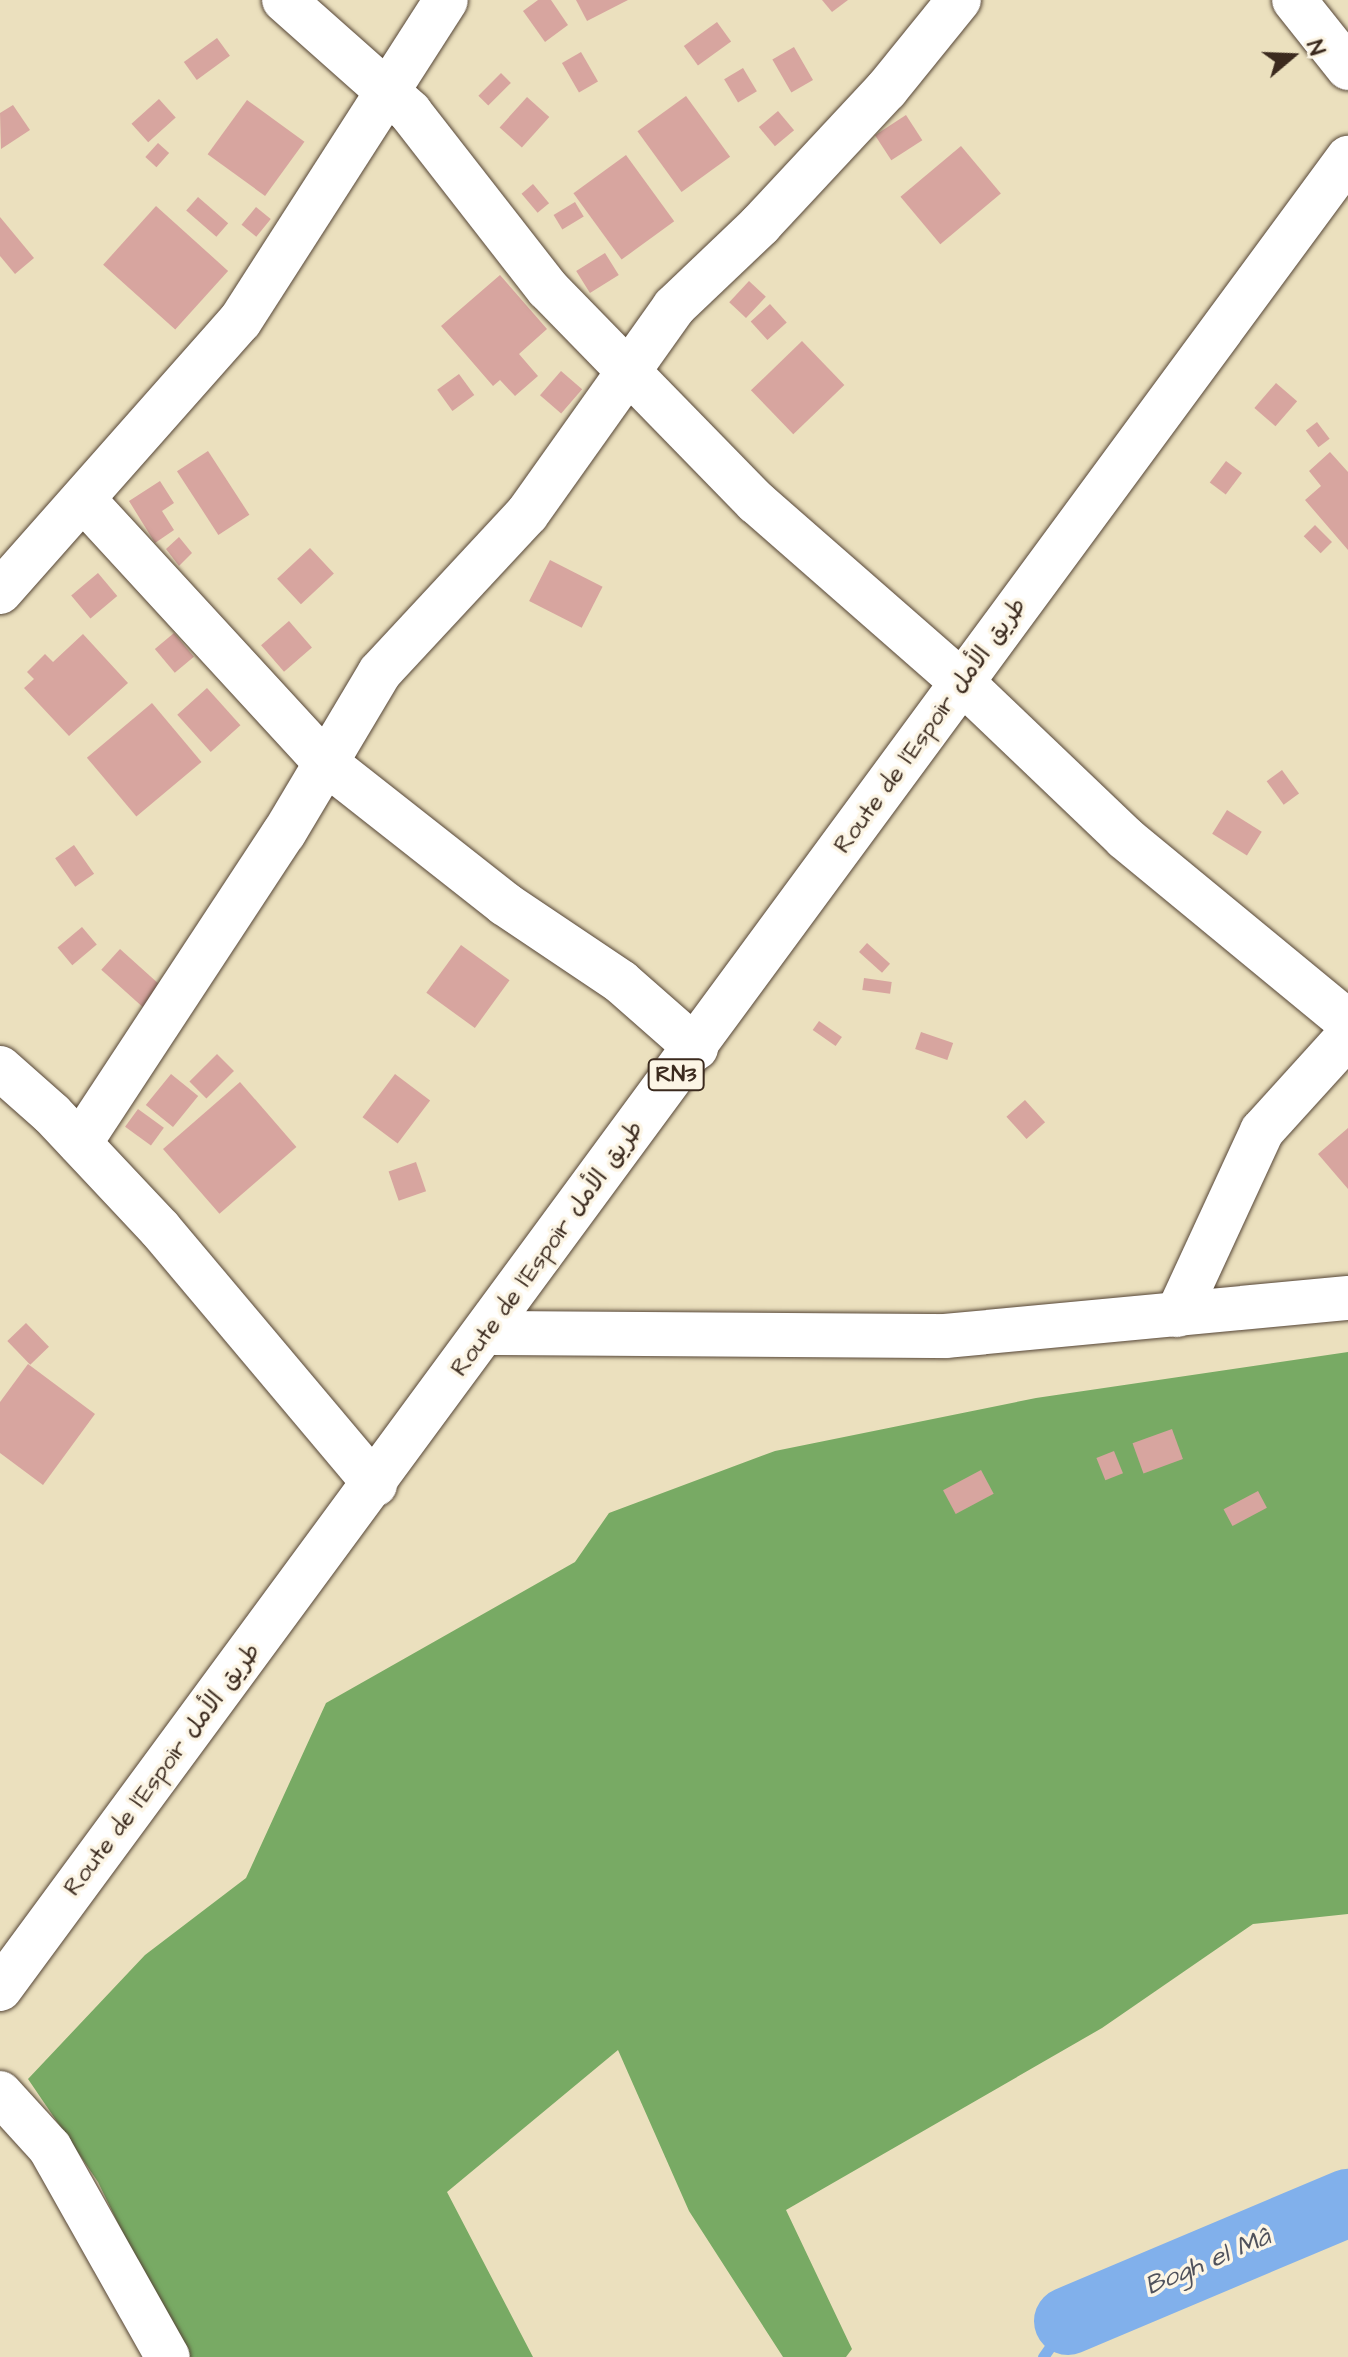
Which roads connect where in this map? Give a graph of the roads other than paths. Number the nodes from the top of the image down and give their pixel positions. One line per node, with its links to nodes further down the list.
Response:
1 (284, 0): 6 (main road)
2 (446, 0): 6 (main road)
3 (959, 0): 8 (main road)
4 (1294, 0): 5 (main road)
5 (1348, 68)
6 (384, 90): 8 (main road); 9 (main road)
7 (1348, 158): 11 (main road, Route de l’Espoir طريق الأمل / RN3)
8 (628, 375): 11 (main road); 12 (main road)
9 (83, 499): 10 (main road); 12 (main road)
10 (0, 592)
11 (963, 683): 13 (main road); 15 (main road, Route de l’Espoir طريق الأمل / RN3)
12 (326, 763): 15 (main road); 17 (main road)
13 (1348, 1022)
14 (1348, 1036): 19 (main road)
15 (696, 1048): 20 (main road, Route de l’Espoir طريق الأمل / RN3)
16 (0, 1068): 17 (main road)
17 (80, 1143): 21 (main road)
18 (1348, 1298): 19 (main road)
19 (1177, 1315): 20 (main road)
20 (486, 1333): 21 (main road, Route de l’Espoir طريق الأمل / RN3)
21 (375, 1484): 22 (main road, Route de l’Espoir طريق الأمل / RN3)
22 (0, 1989)
23 (0, 2093): 24 (main road)
24 (168, 2357)

